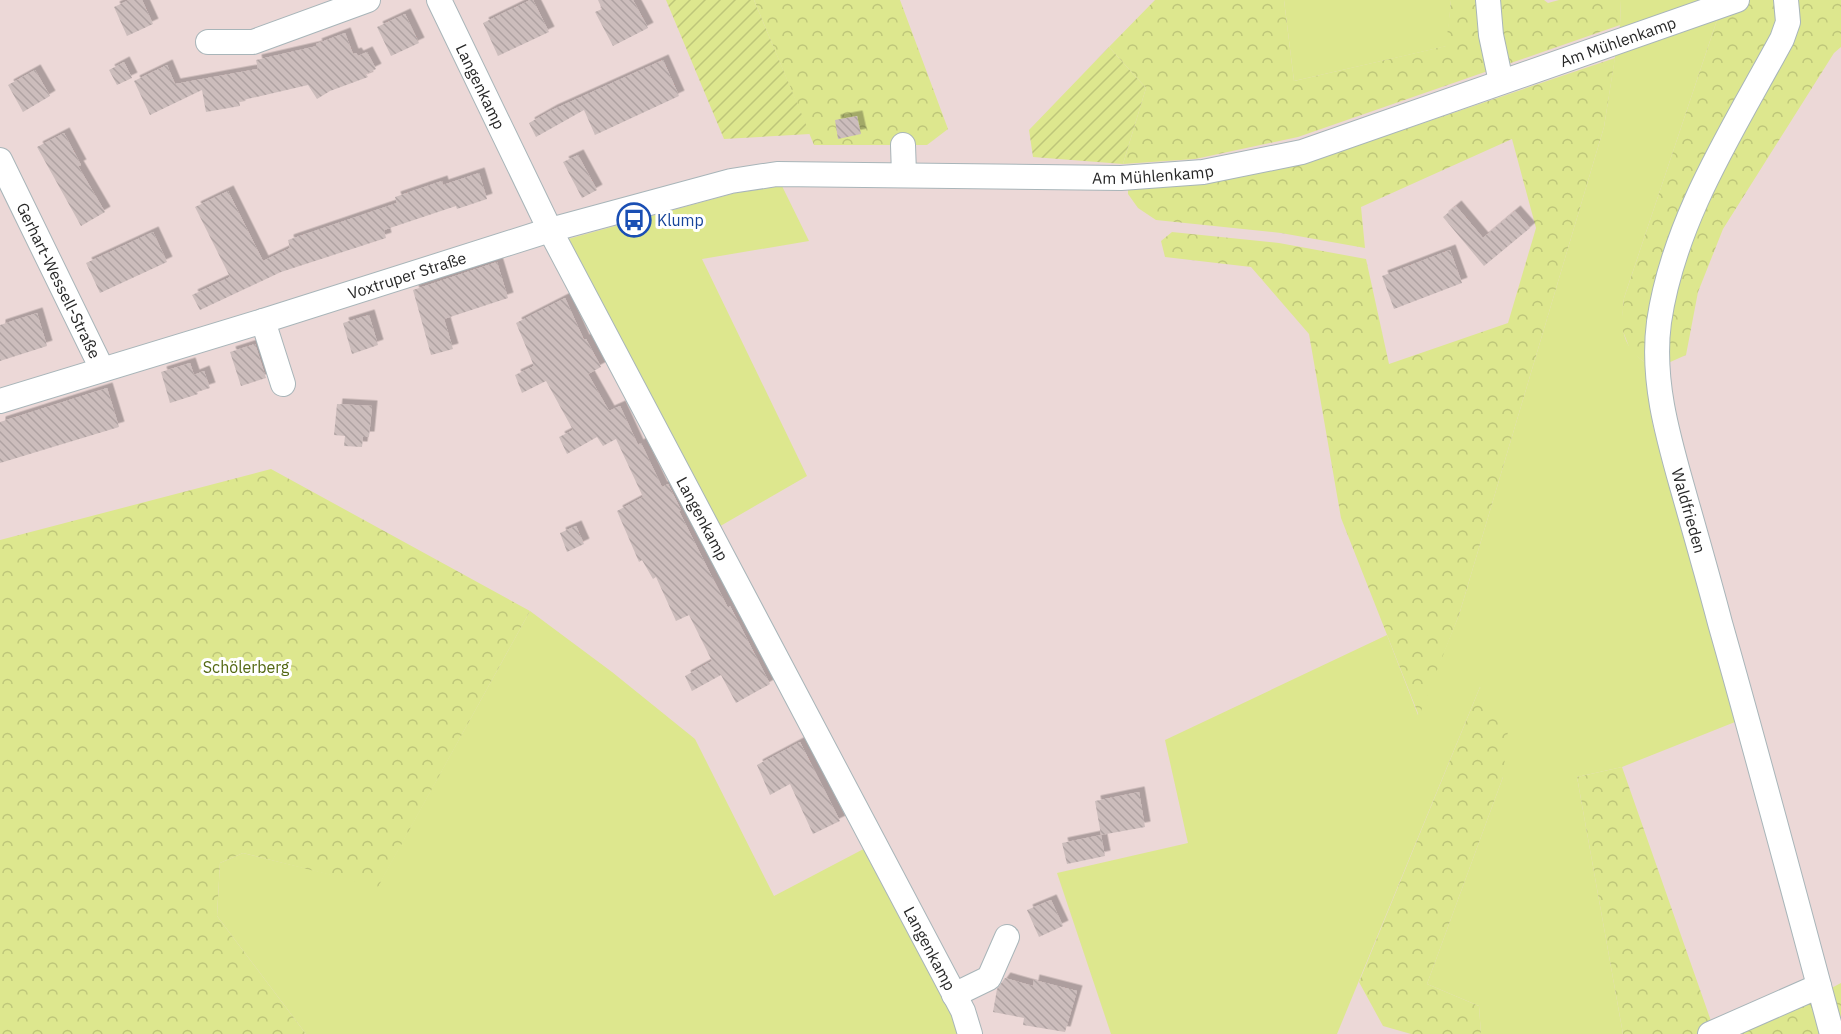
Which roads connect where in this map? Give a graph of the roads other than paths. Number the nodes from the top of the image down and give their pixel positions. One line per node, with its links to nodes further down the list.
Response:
1 (368, 0): 6 (street)
2 (439, 0): 11 (street, Langenkamp)
3 (1488, 0): 7 (street)
4 (1786, 0): 17 (street, Waldfrieden)
5 (1729, 3): 7 (street, Am Mühlenkamp)
6 (208, 42)
7 (1501, 82): 10 (street, Am Mühlenkamp)
8 (903, 145): 10 (street)
9 (0, 160): 13 (street, Gerhart-Wessell-Straße)
10 (904, 174): 11 (street, Am Mühlenkamp)
11 (550, 230): 12 (street, Voxtruper Straße); 18 (street, Langenkamp)
12 (263, 321): 13 (street, Voxtruper Straße); 14 (street)
13 (102, 369): 15 (street, Voxtruper Straße)
14 (284, 384)
15 (0, 401)
16 (1007, 937): 18 (street)
17 (1819, 986): 20 (street); 21 (street, Waldfrieden)
18 (954, 995): 19 (street, Langenkamp)
19 (970, 1034)
20 (1710, 1034)
21 (1832, 1034)

